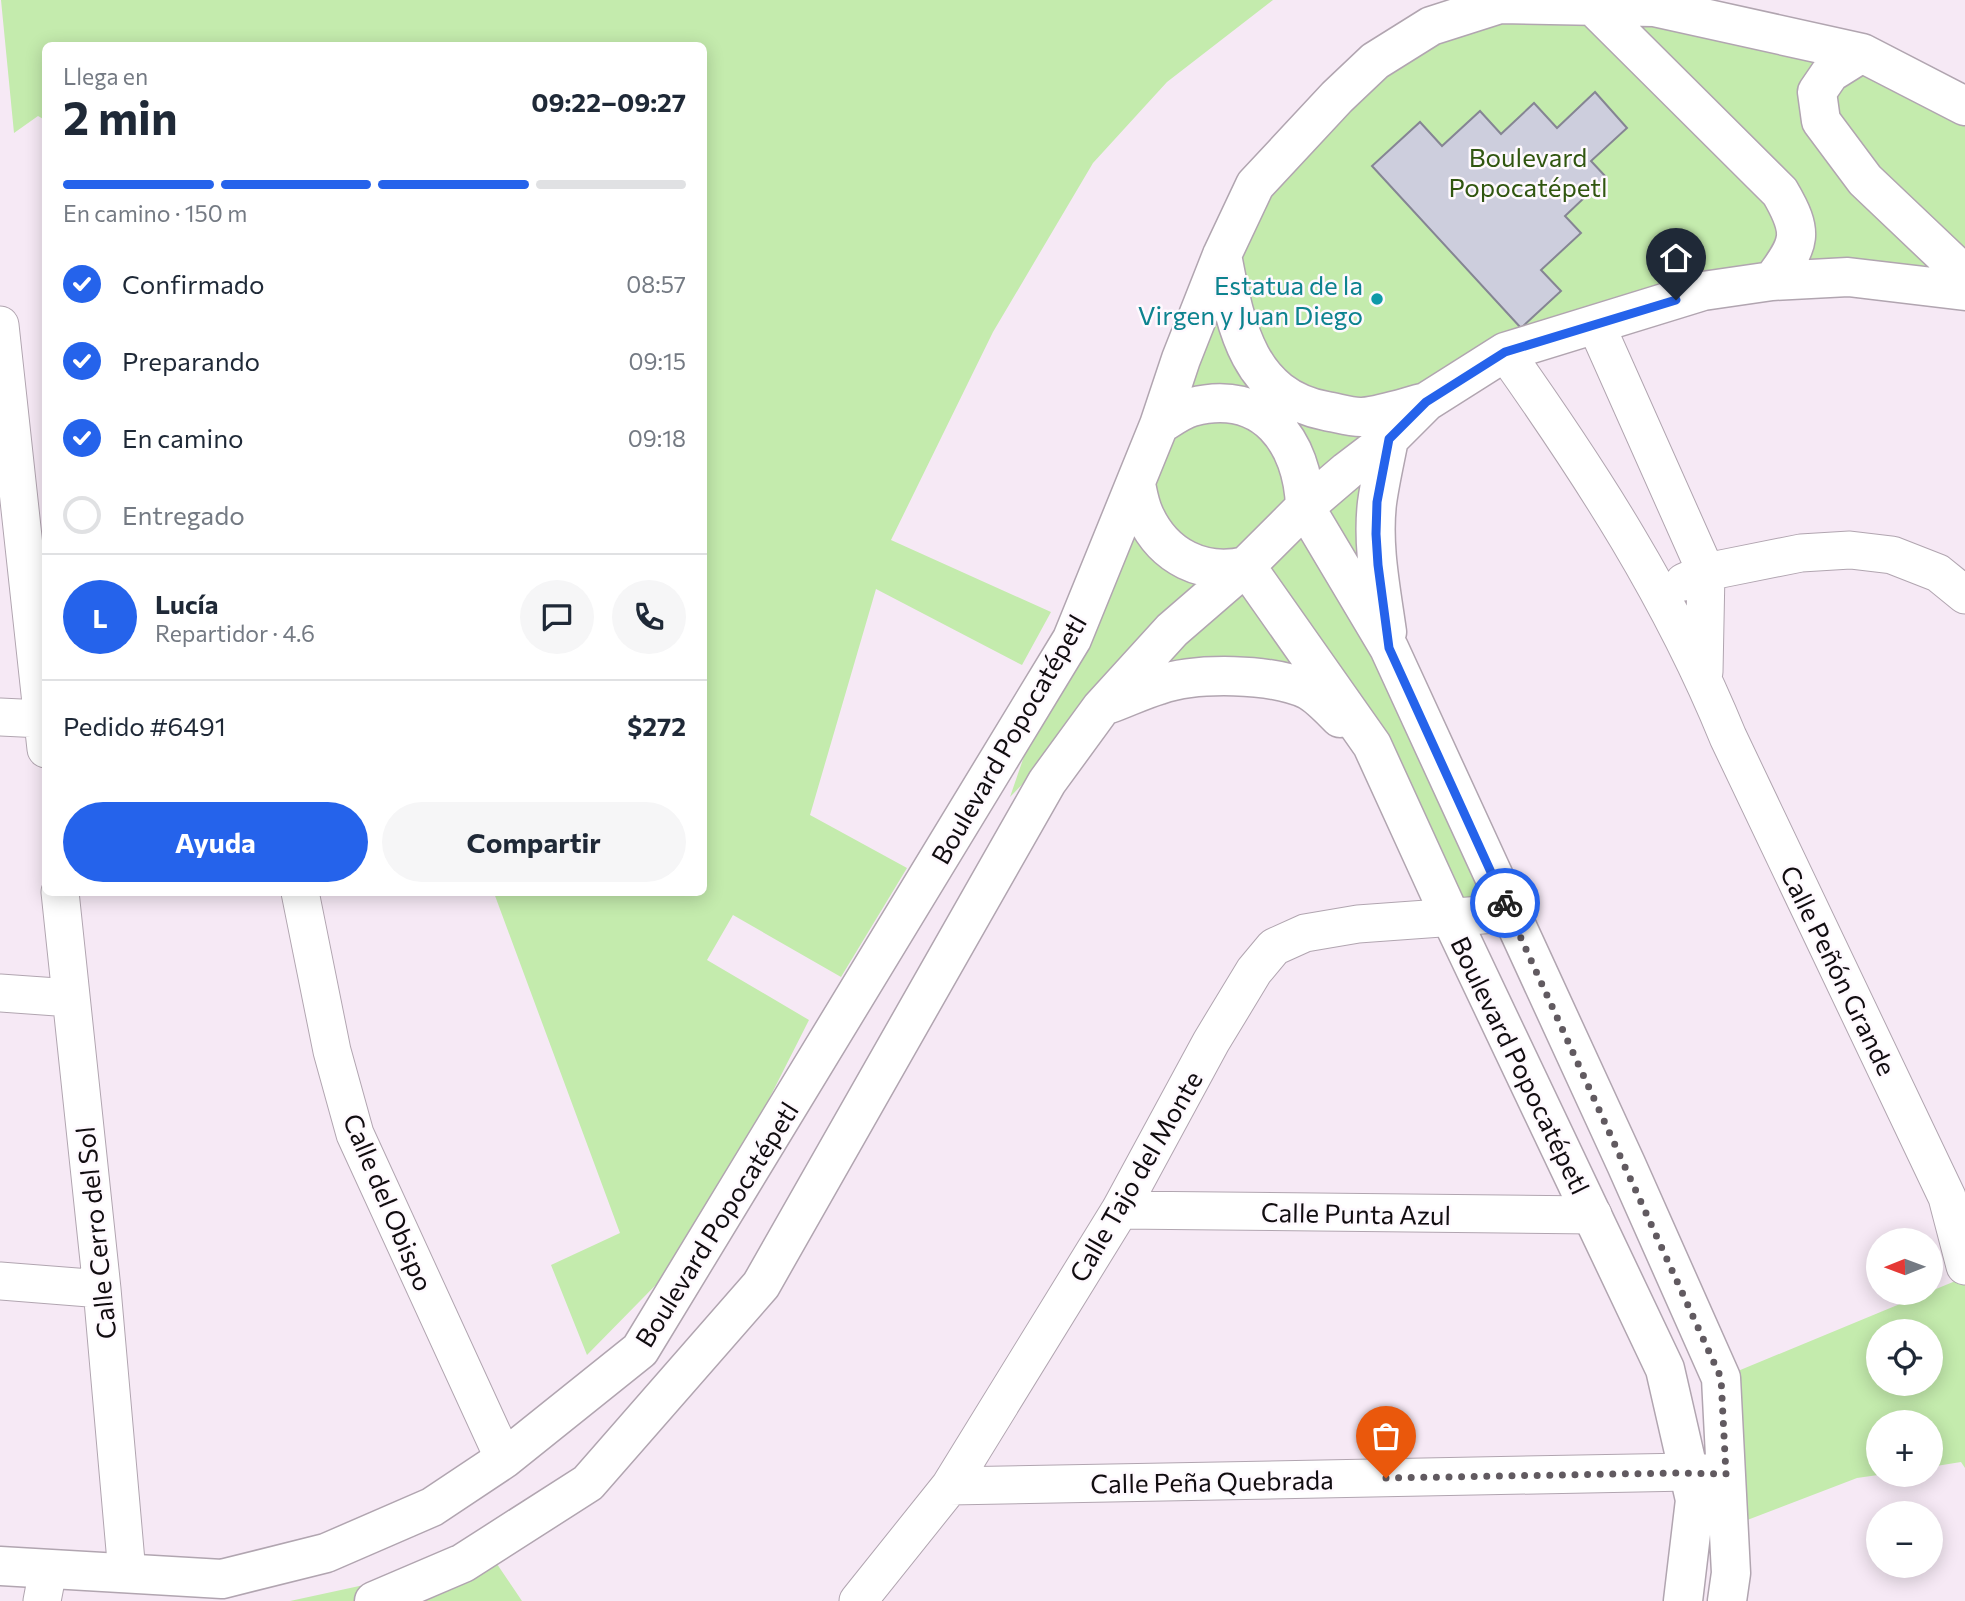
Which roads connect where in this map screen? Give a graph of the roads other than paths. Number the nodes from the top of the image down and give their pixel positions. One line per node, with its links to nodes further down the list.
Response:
1 (1593, 6): 2 (street, Boulevard Popocatépetl); 4 (street, Boulevard Popocatépetl); 6 (street)
2 (1862, 53): 3 (street, Boulevard Popocatépetl); 5 (street)
3 (1965, 106)
4 (1222, 255): 11 (street); 12 (street, Boulevard Popocatépetl)
5 (1965, 275)
6 (1772, 281): 7 (street, Boulevard Popocatépetl); 9 (street, Boulevard Popocatépetl)
7 (1965, 291)
8 (0, 325): 14 (street)
9 (1596, 325): 10 (street, Boulevard Popocatépetl); 19 (street, Calle Peñón Grande)
10 (1505, 352): 11 (street, Boulevard Popocatépetl); 20 (street, Calle Peñón Grande)
11 (1426, 402): 13 (street, Boulevard Popocatépetl)
12 (1159, 425): 16 (street, Boulevard Popocatépetl); 17 (street, Boulevard Popocatépetl)
13 (1389, 439): 17 (street, Boulevard Popocatépetl); 22 (street)
14 (7, 445): 15 (street); 26 (street)
15 (42, 464)
16 (1136, 484): 18 (street); 40 (street, Boulevard Popocatépetl)
17 (1306, 507): 18 (street, Boulevard Popocatépetl); 22 (street, Boulevard Popocatépetl)
18 (1246, 566): 24 (street, Boulevard Popocatépetl); 28 (street, Boulevard Popocatépetl)
19 (1706, 572): 20 (street); 21 (street); 23 (street, Calle Peñón Grande)
20 (1661, 593): 23 (street, Calle Peñón Grande)
21 (1965, 595)
22 (1389, 648): 31 (street, Boulevard Popocatépetl)
23 (1703, 676): 37 (street, Calle Peñón Grande)
24 (1101, 708): 28 (street); 47 (street, Boulevard Popocatépetl)
25 (0, 717): 27 (street)
26 (42, 718)
27 (42, 733)
28 (1372, 745): 32 (street, Boulevard Popocatépetl)
29 (60, 896): 34 (street, Calle Cerro del Sol)
30 (301, 896): 40 (street, Calle del Obispo)
31 (1510, 913): 32 (street, Calle Tajo del Monte); 41 (street, Boulevard Popocatépetl)
32 (1451, 918): 35 (street, Calle Tajo del Monte); 36 (street, Boulevard Popocatépetl)
33 (0, 993): 34 (street)
34 (71, 998): 39 (street, Calle Cerro del Sol)
35 (1120, 1210): 36 (street, Calle Punta Azul); 42 (street, Calle Tajo del Monte)
36 (1593, 1215): 41 (street, Boulevard Popocatépetl)
37 (1965, 1266)
38 (0, 1281): 39 (street)
39 (102, 1289): 44 (street, Calle Cerro del Sol)
40 (504, 1459): 46 (street, Boulevard Popocatépetl)
41 (1708, 1473): 42 (street, Calle Peña Quebrada); 49 (street, Boulevard Popocatépetl); 50 (street, Boulevard Popocatépetl)
42 (950, 1486): 48 (street, Calle Tajo del Monte)
43 (0, 1566): 45 (street, Boulevard Popocatépetl)
44 (127, 1573): 45 (street, Boulevard Popocatépetl); 46 (street, Boulevard Popocatépetl)
45 (45, 1586)
46 (215, 1590)
47 (373, 1601)
48 (858, 1601)
49 (1683, 1601)
50 (1727, 1601)

